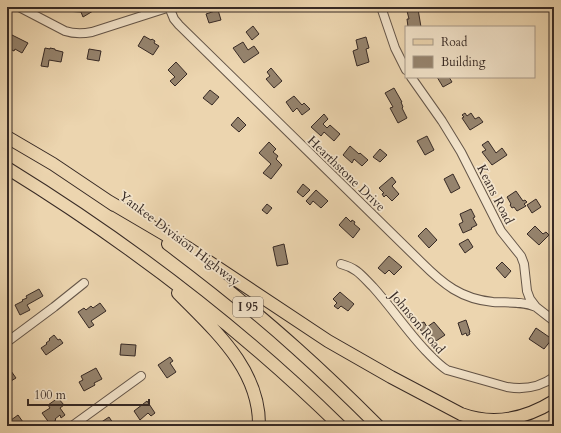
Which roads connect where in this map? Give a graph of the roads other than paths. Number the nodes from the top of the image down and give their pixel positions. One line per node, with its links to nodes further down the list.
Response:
1 (19, 7): 2 (street)
2 (169, 7): 12 (street, Hearthstone Drive)
3 (381, 7): 4 (street)
4 (405, 68)
5 (412, 78): 12 (street, Keans Road)
6 (7, 137): 8 (highway, Yankee Division Highway / I 95)
7 (7, 168): 9 (highway, I 95)
8 (108, 201): 17 (highway); 21 (highway, Yankee Division Highway / I 95)
9 (148, 262): 19 (highway); 20 (highway, I 95)
10 (341, 264): 16 (street, Johnson Road)
11 (84, 283): 14 (street)
12 (536, 307): 13 (street, Keans Road)
13 (554, 322)
14 (7, 342)
15 (141, 376): 18 (street)
16 (554, 377)
17 (554, 401)
18 (72, 426)
19 (259, 426)
20 (340, 426)
21 (378, 426)

